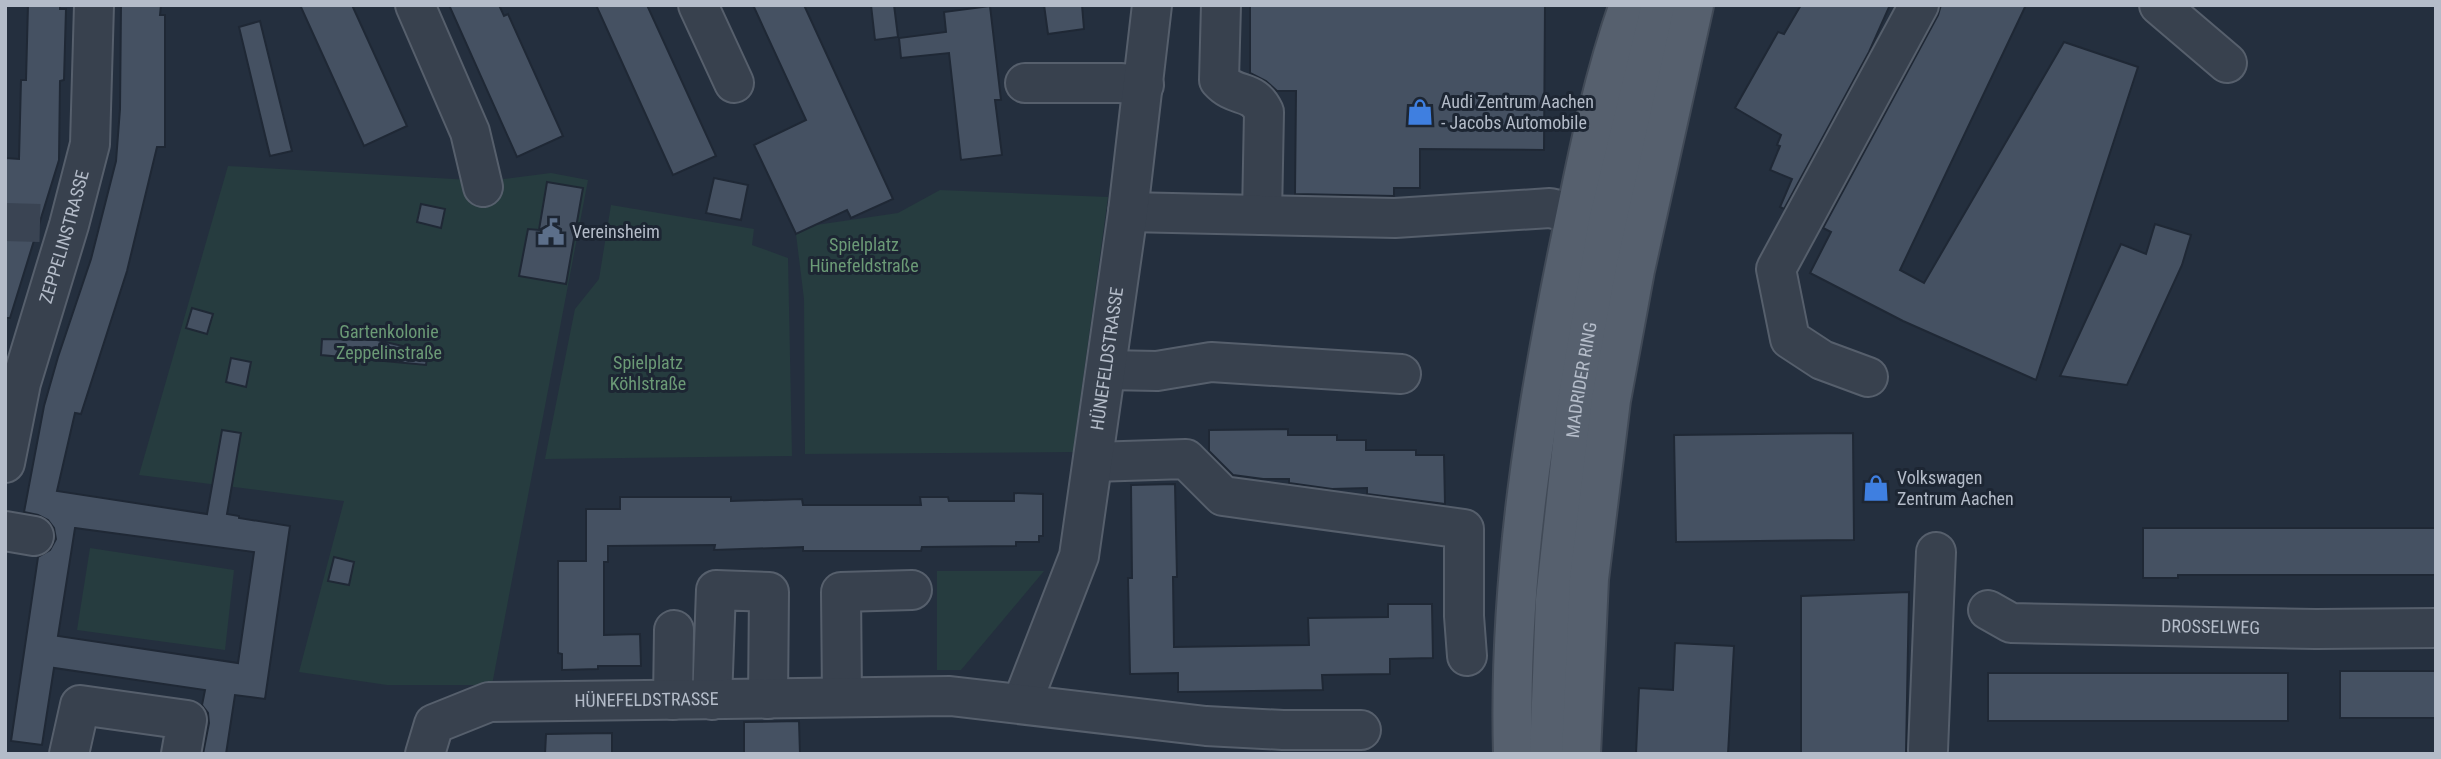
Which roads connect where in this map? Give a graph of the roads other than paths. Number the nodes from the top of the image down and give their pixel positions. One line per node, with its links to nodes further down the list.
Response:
1 (94, 5): 21 (street, ZEPPELINSTRASSE)
2 (415, 5): 13 (street)
3 (698, 5): 10 (street)
4 (1152, 5): 12 (street, HÜNEFELDSTRASSE)
5 (1221, 5): 16 (street)
6 (1919, 5): 19 (street)
7 (2158, 5): 9 (street)
8 (1660, 6): 15 (main road); 39 (main road, MADRIDER RING); 40 (main road)
9 (2227, 63)
10 (734, 83)
11 (1025, 83): 12 (street)
12 (1144, 85): 14 (street, HÜNEFELDSTRASSE)
13 (483, 187)
14 (1128, 212): 16 (street); 17 (street, HÜNEFELDSTRASSE)
15 (1576, 214): 16 (street); 38 (main road)
16 (1262, 215)
17 (1107, 370): 18 (street); 20 (street, HÜNEFELDSTRASSE)
18 (1401, 374)
19 (1868, 377)
20 (1093, 462): 27 (street); 32 (street, HÜNEFELDSTRASSE)
21 (5, 463)
22 (1936, 552): 34 (street)
23 (912, 590): 28 (street)
24 (1988, 610): 25 (street, DROSSELWEG)
25 (2436, 628)
26 (674, 630): 31 (street)
27 (1468, 656)
28 (842, 697): 30 (street, HÜNEFELDSTRASSE); 32 (street, HÜNEFELDSTRASSE)
29 (712, 699): 30 (street, HÜNEFELDSTRASSE); 30 (street); 31 (street, HÜNEFELDSTRASSE)
30 (768, 699)
31 (673, 700): 37 (street, HÜNEFELDSTRASSE)
32 (1022, 703): 33 (street, HÜNEFELDSTRASSE)
33 (1361, 730)
34 (1928, 750)
35 (68, 754): 36 (street)
36 (181, 754)
37 (425, 754)
38 (1513, 754)
39 (1549, 754)
40 (1581, 754)

